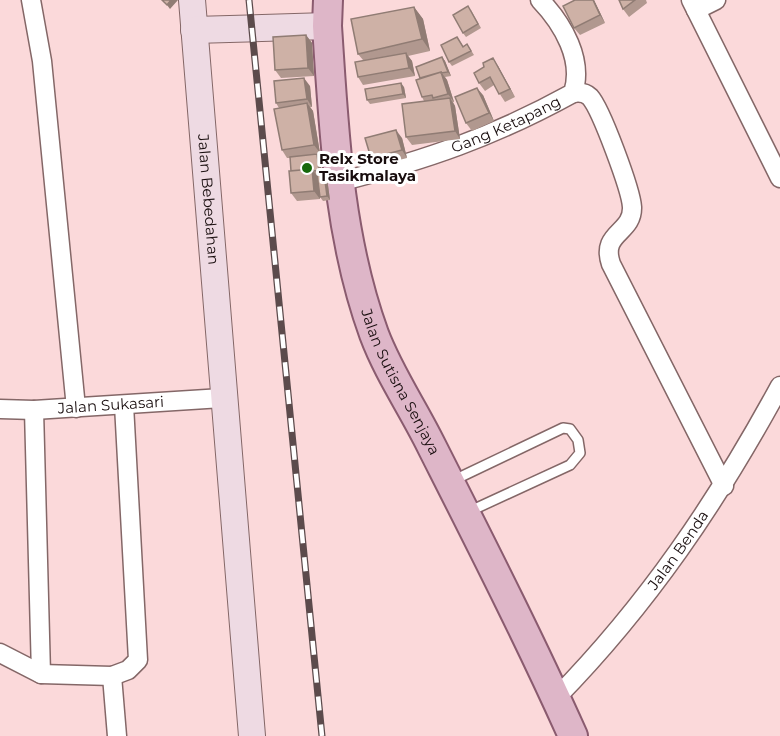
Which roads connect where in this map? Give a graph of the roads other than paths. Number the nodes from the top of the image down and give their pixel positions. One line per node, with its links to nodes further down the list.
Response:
1 (30, 0): 14 (street)
2 (192, 0): 7 (street, Jalan Bebedahan)
3 (540, 0): 8 (street, Gang Ketapang)
4 (716, 0): 5 (street)
5 (693, 5): 9 (street)
6 (328, 13): 7 (street); 10 (main road, Jalan Sutisna Senjaya)
7 (194, 30): 12 (street, Jalan Bebedahan)
8 (573, 93): 10 (street, Gang Ketapang); 18 (street)
9 (780, 178)
10 (339, 182): 17 (main road, Jalan Sutisna Senjaya)
11 (780, 387): 18 (street, Jalan Benda)
12 (222, 398): 13 (street, Jalan Sukasari); 25 (street, Jalan Bebedahan)
13 (124, 405): 14 (street, Jalan Sukasari); 22 (street)
14 (76, 408): 16 (street, Jalan Sukasari)
15 (0, 409): 16 (street, Jalan Sukasari)
16 (34, 410): 21 (street)
17 (450, 482): 19 (main road, Jalan Sutisna Senjaya); 19 (lane)
18 (724, 486): 23 (street, Jalan Benda)
19 (465, 513): 23 (main road, Jalan Sutisna Senjaya)
20 (0, 653): 21 (street)
21 (41, 674): 22 (street)
22 (112, 676): 24 (street)
23 (556, 698): 26 (main road, Jalan Sutisna Senjaya)
24 (117, 736)
25 (252, 736)
26 (573, 736)

